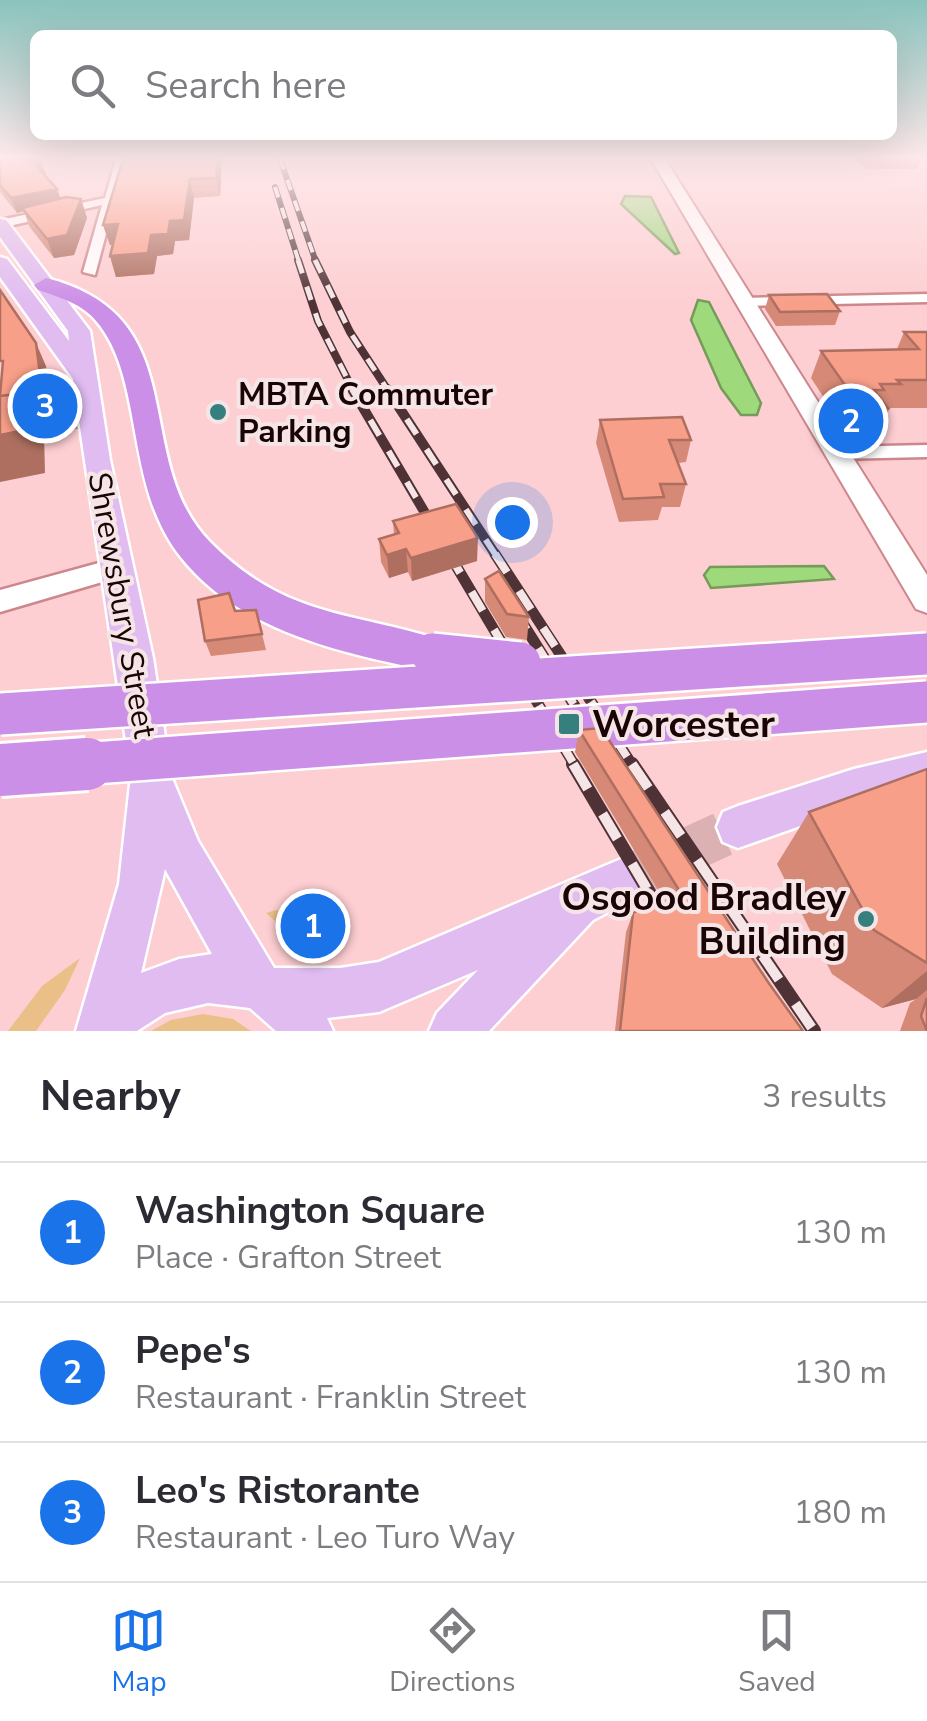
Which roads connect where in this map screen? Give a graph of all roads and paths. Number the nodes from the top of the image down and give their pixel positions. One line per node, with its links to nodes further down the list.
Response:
1 (79, 207): 4 (street)
2 (106, 207): 6 (street)
3 (687, 207): 9 (main road)
4 (0, 224): 7 (main road, Shrewsbury Street)
5 (0, 263): 11 (main road, Shrewsbury Street)
6 (90, 272)
7 (46, 285): 11 (main road, Shrewsbury Street); 20 (highway, bridge)
8 (920, 298): 9 (street); 10 (street)
9 (744, 302): 14 (main road)
10 (927, 314)
11 (82, 376): 12 (main road, Shrewsbury Street)
12 (90, 420): 13 (street); 16 (main road, Shrewsbury Street)
13 (0, 431)
14 (836, 452): 15 (street); 17 (main road)
15 (927, 452)
16 (117, 568): 18 (street); 25 (main road, Shrewsbury Street)
17 (927, 600)
18 (0, 601)
19 (927, 654): 20 (highway, bridge)
20 (756, 665): 22 (highway, bridge)
21 (927, 702): 23 (highway, bridge)
22 (0, 714)
23 (0, 770)
24 (927, 770): 26 (main road)
25 (151, 776): 27 (main road, Shrewsbury Street); 28 (main road, Shrewsbury Street)
26 (738, 827)
27 (265, 989): 28 (main road); 29 (main road, Shrewsbury Street); 30 (main road)
28 (100, 1028)
29 (307, 1031)
30 (454, 1031)

